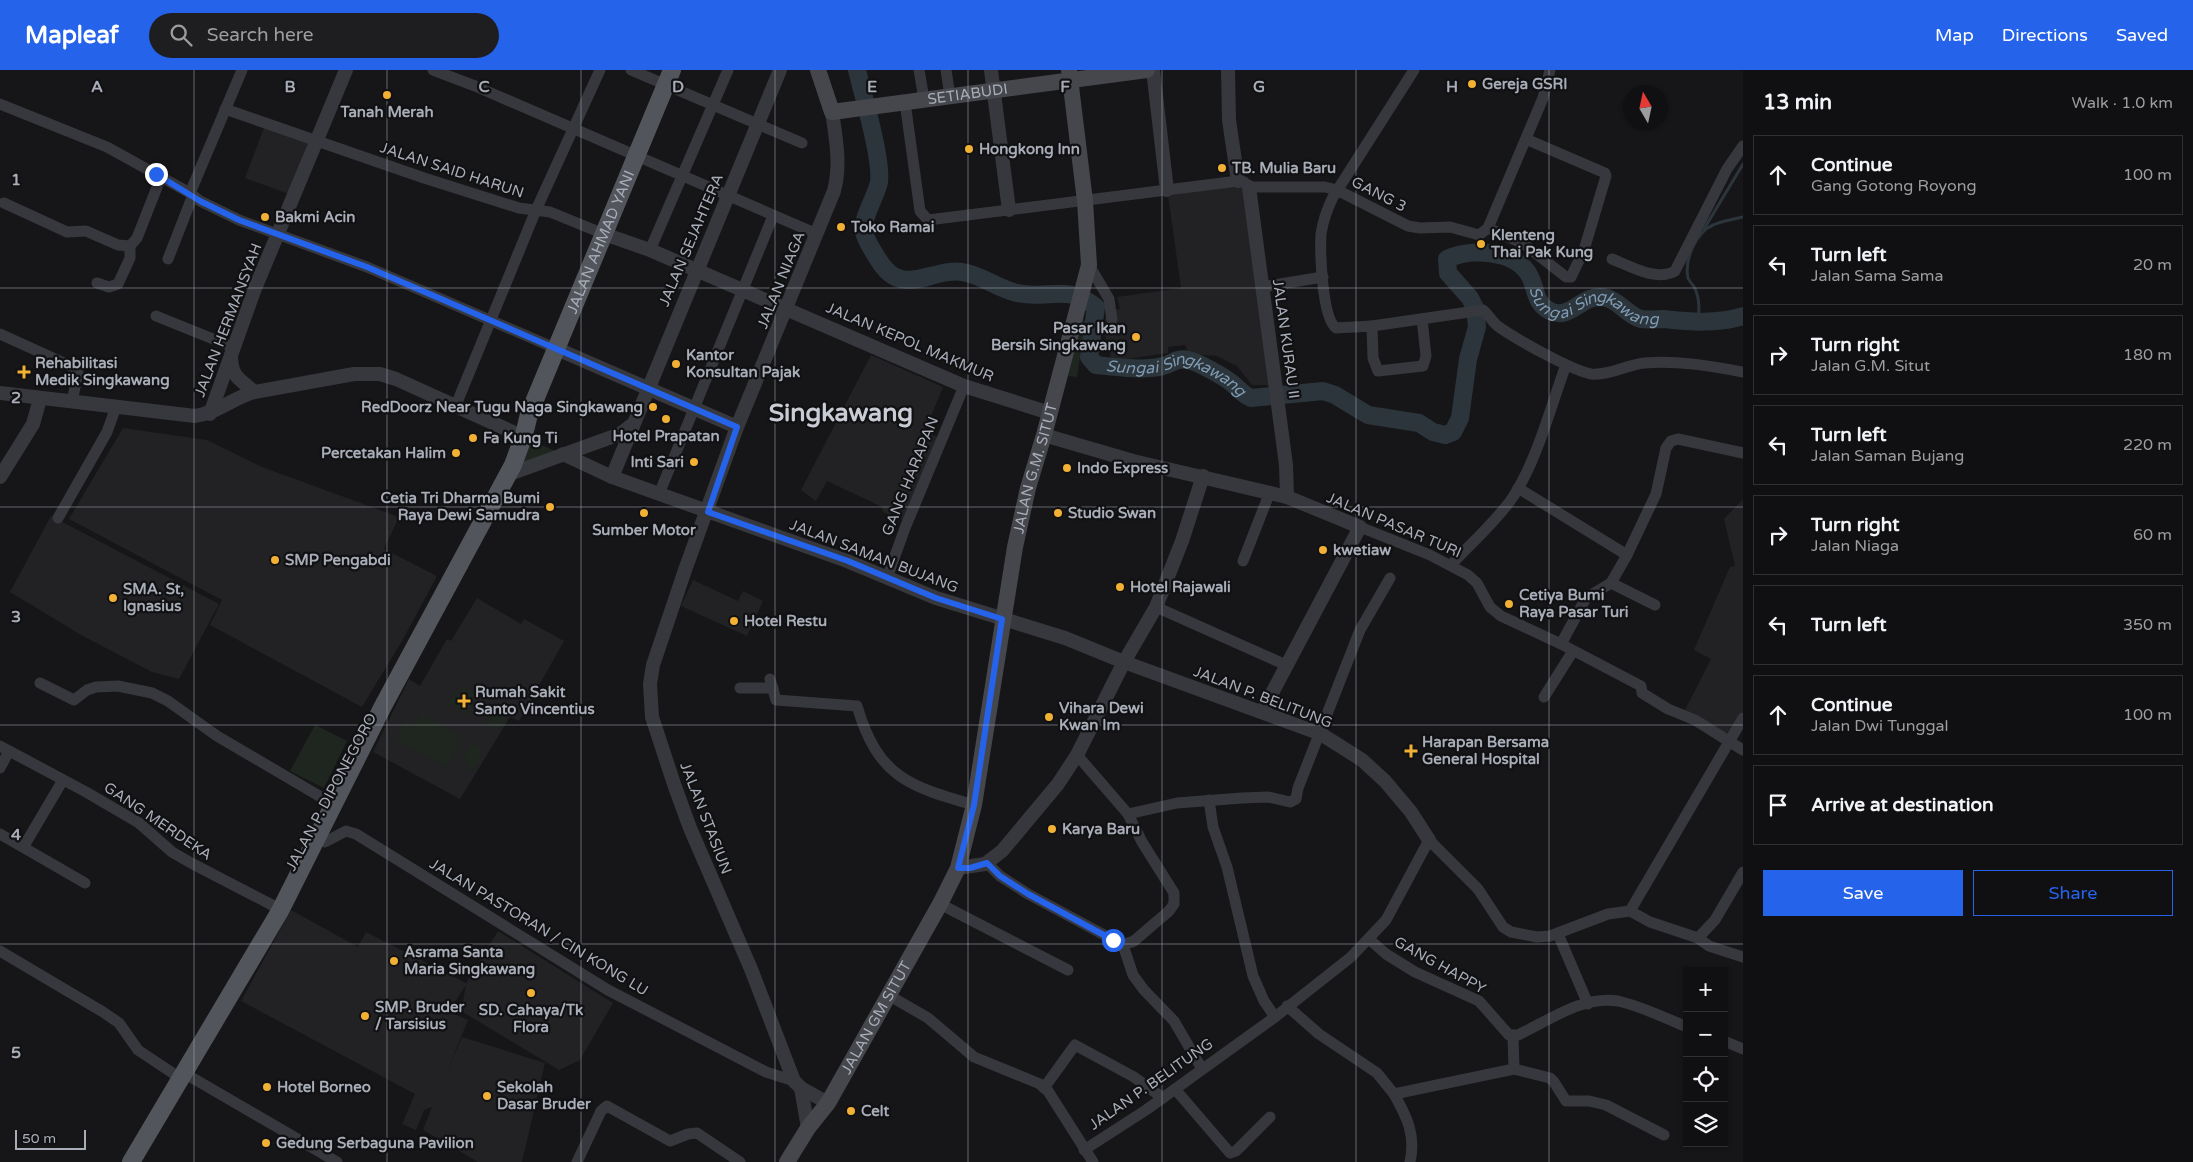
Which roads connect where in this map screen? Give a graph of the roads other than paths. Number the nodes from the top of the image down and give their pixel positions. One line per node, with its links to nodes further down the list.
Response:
1 (242, 70): 25 (street)
2 (346, 70): 30 (street, JALAN HERMANSYAH)
3 (434, 70): 28 (street)
4 (600, 70): 28 (street)
5 (631, 70): 18 (street)
6 (728, 70): 24 (street)
7 (780, 70): 27 (street, JALAN SEJAHTERA)
8 (818, 70): 26 (main road)
9 (919, 70): 21 (street)
10 (946, 70): 20 (street)
11 (991, 70): 19 (street)
12 (1147, 70): 17 (main road, SETIABUDI)
13 (1152, 70): 37 (street)
14 (1228, 70): 36 (street, JALAN KURAU II)
15 (1414, 70): 38 (street)
16 (1550, 70): 29 (street)
17 (1070, 75): 19 (main road, SETIABUDI); 41 (main road, JALAN G.M. SITUT)
18 (669, 77): 24 (street); 33 (main road, JALAN AHMAD YANI)
19 (993, 90): 20 (main road, SETIABUDI); 44 (street)
20 (950, 96): 21 (main road, SETIABUDI)
21 (924, 99): 22 (main road, SETIABUDI)
22 (905, 102): 26 (main road, SETIABUDI); 44 (street, GANG 3)
23 (0, 104): 35 (street)
24 (713, 106): 27 (street); 34 (street)
25 (225, 109): 30 (street, JALAN SAID HARUN); 39 (street)
26 (832, 112): 48 (street, JALAN NIAGA)
27 (756, 124): 31 (street); 40 (street, JALAN SEJAHTERA)
28 (572, 129): 33 (street); 43 (street)
29 (1526, 139): 46 (street); 46 (street)
30 (318, 140): 43 (street, JALAN SAID HARUN); 49 (street, JALAN HERMANSYAH)
31 (802, 142)
32 (1743, 146): 53 (street)
33 (636, 156): 34 (street); 47 (main road, JALAN AHMAD YANI)
34 (682, 176): 40 (street); 51 (street)
35 (161, 177): 39 (street); 50 (street)
36 (1243, 184): 37 (street, GANG 3); 38 (street, GANG 3); 58 (street, JALAN KURAU II)
37 (1167, 190): 41 (street, GANG 3)
38 (1337, 190): 46 (street, GANG 3); 56 (street)
39 (192, 194): 49 (street); 52 (street)
40 (727, 196): 45 (street); 54 (street, JALAN SEJAHTERA)
41 (1085, 201): 44 (street, GANG 3); 55 (main road, JALAN G.M. SITUT)
42 (4, 203): 50 (street)
43 (536, 210): 47 (street, JALAN SAID HARUN); 64 (street)
44 (1009, 210)
45 (774, 216): 48 (street); 59 (street)
46 (1488, 228)
47 (604, 234): 51 (street, JALAN KEPOL MAKMUR); 68 (main road, JALAN AHMAD YANI)
48 (817, 234): 60 (street, JALAN NIAGA)
49 (278, 236): 64 (street); 67 (street, JALAN HERMANSYAH)
50 (130, 246): 57 (street)
51 (650, 250): 54 (street, JALAN KEPOL MAKMUR)
52 (168, 259)
53 (1612, 259)
54 (696, 269): 59 (street, JALAN KEPOL MAKMUR); 72 (street, JALAN SEJAHTERA)
55 (1088, 271): 63 (street); 80 (main road, JALAN G.M. SITUT)
56 (1323, 277): 58 (street); 65 (street)
57 (97, 283)
58 (1262, 288): 96 (street, JALAN KURAU II)
59 (743, 289): 60 (street, JALAN KEPOL MAKMUR); 79 (street)
60 (787, 307): 71 (street, JALAN KEPOL MAKMUR); 84 (street, JALAN NIAGA)
61 (156, 316): 67 (street)
62 (1422, 319): 65 (street); 65 (street); 69 (street)
63 (1112, 320)
64 (492, 322): 68 (street); 77 (street)
65 (1372, 326)
66 (0, 334): 76 (street)
67 (232, 349): 73 (street); 81 (street, JALAN HERMANSYAH)
68 (557, 349): 72 (street); 82 (main road, JALAN AHMAD YANI)
69 (1566, 365): 70 (street); 93 (street)
70 (1743, 372)
71 (964, 386): 80 (street, JALAN KEPOL MAKMUR); 103 (street, GANG HARAPAN)
72 (646, 389): 79 (street); 83 (street, JALAN SEJAHTERA)
73 (254, 392): 77 (street); 81 (street)
74 (0, 393): 75 (street)
75 (40, 399): 76 (street); 91 (street)
76 (72, 402): 78 (street)
77 (456, 405): 85 (street)
78 (116, 407): 81 (street); 98 (street)
79 (694, 409): 84 (street); 95 (street)
80 (1050, 413): 86 (main road, JALAN G.M. SITUT)
81 (210, 414)
82 (529, 414): 85 (main road, JALAN P. DIPONEGORO); 89 (main road, JALAN P. DIPONEGORO)
83 (633, 424): 88 (street); 92 (street, JALAN SEJAHTERA)
84 (737, 427): 97 (street, JALAN NIAGA)
85 (515, 433): 125 (main road, JALAN P. DIPONEGORO)
86 (1044, 435): 90 (street, JALAN PASAR TURI); 108 (main road, JALAN G.M. SITUT)
87 (1743, 453): 100 (street)
88 (563, 454): 89 (street); 92 (street, JALAN SAMAN BUJANG)
89 (507, 475): 137 (main road, JALAN P. DIPONEGORO)
90 (1203, 476): 94 (street, JALAN PASAR TURI); 107 (street)
91 (0, 477)
92 (612, 477): 95 (street, JALAN SAMAN BUJANG)
93 (1518, 488): 100 (street); 102 (street)
94 (1270, 492): 96 (street, JALAN PASAR TURI); 101 (street)
95 (658, 494): 97 (street, JALAN SAMAN BUJANG)
96 (1286, 497): 99 (street, JALAN PASAR TURI)
97 (708, 512): 103 (street, JALAN SAMAN BUJANG); 159 (street, JALAN STASIUN)
98 (58, 518)
99 (1360, 527): 102 (street, JALAN PASAR TURI); 112 (street)
100 (1627, 555): 105 (street)
101 (1243, 561)
102 (1451, 565): 109 (street, JALAN PASAR TURI)
103 (888, 578): 108 (street, JALAN SAMAN BUJANG)
104 (1390, 578): 118 (street)
105 (1611, 583): 106 (street); 109 (street)
106 (1655, 605)
107 (1156, 607): 111 (street); 112 (street)
108 (1002, 619): 111 (street, JALAN P. BELITUNG); 127 (main road, JALAN G.M. SITUT)
109 (1561, 644): 110 (street, JALAN PASAR TURI)
110 (1573, 651): 115 (street); 119 (street, JALAN PASAR TURI)
111 (1124, 662): 116 (street, JALAN P. BELITUNG); 122 (street)
112 (1286, 665): 116 (street)
113 (40, 683): 125 (street)
114 (740, 688): 127 (street)
115 (1544, 697)
116 (1262, 712): 118 (street, JALAN P. BELITUNG)
117 (1743, 718): 119 (street)
118 (1322, 734): 126 (street); 130 (street, JALAN P. BELITUNG)
119 (1730, 741): 121 (street, JALAN PASAR TURI); 140 (street)
120 (4, 749): 123 (street); 124 (street, GANG MERDEKA)
121 (1743, 750)
122 (1077, 755): 128 (street); 133 (street)
123 (0, 768)
124 (63, 780): 132 (street); 139 (street, GANG MERDEKA)
125 (326, 800): 137 (main road, JALAN P. DIPONEGORO)
126 (1209, 800): 128 (street); 151 (street)
127 (974, 805): 134 (main road, JALAN G.M. SITUT)
128 (1128, 814): 144 (street)
129 (0, 834): 132 (street)
130 (1429, 840): 141 (street); 143 (street, JALAN P. BELITUNG)
131 (325, 842): 159 (street, JALAN PASTORAN / CIN KONG LU)
132 (24, 846): 136 (street)
133 (987, 863): 134 (street); 144 (street)
134 (958, 868): 138 (main road, JALAN GM SITUT)
135 (1743, 872): 142 (street)
136 (85, 883)
137 (289, 884): 139 (main road, JALAN P. DIPONEGORO); 158 (main road, JALAN P. DIPONEGORO)
138 (940, 904): 147 (street); 148 (main road, JALAN GM SITUT)
139 (272, 905): 158 (main road, JALAN P. DIPONEGORO)
140 (1630, 911): 141 (street); 142 (street)
141 (1558, 934): 149 (street)
142 (1698, 938): 146 (street)
143 (1369, 940): 150 (street, JALAN P. BELITUNG); 153 (street, GANG HAPPY)
144 (1123, 945): 157 (street)
145 (0, 951): 158 (street)
146 (1743, 957)
147 (1068, 970)
148 (890, 996): 160 (street); 164 (main road, JALAN GM SITUT)
149 (1588, 1004): 152 (street); 153 (street)
150 (1287, 1006): 151 (street, JALAN P. BELITUNG); 162 (street)
151 (1272, 1013): 157 (street, JALAN P. BELITUNG)
152 (1683, 1026)
153 (1513, 1035): 156 (street)
154 (1728, 1043): 155 (street)
155 (1743, 1049)
156 (1514, 1069): 162 (street); 167 (street)
157 (1202, 1070): 161 (street, JALAN P. BELITUNG)
158 (179, 1073): 169 (main road, JALAN P. DIPONEGORO); 170 (main road, JALAN P. DIPONEGORO); 171 (street)
159 (797, 1085): 164 (street); 166 (street, JALAN STASIUN)
160 (1044, 1088): 163 (street); 168 (street)
161 (1175, 1089): 163 (street, JALAN P. BELITUNG); 165 (street)
162 (1394, 1094): 176 (street)
163 (1159, 1095): 168 (street, JALAN P. BELITUNG)
164 (828, 1103): 166 (main road, JALAN GM SITUT)
165 (1270, 1117)
166 (808, 1128): 174 (main road, JALAN GM SITUT)
167 (1664, 1135)
168 (1084, 1150): 175 (street)
169 (120, 1162)
170 (131, 1162)
171 (338, 1162)
172 (577, 1162): 173 (street)
173 (740, 1162)
174 (787, 1162)
175 (1092, 1162)
176 (1410, 1162)

